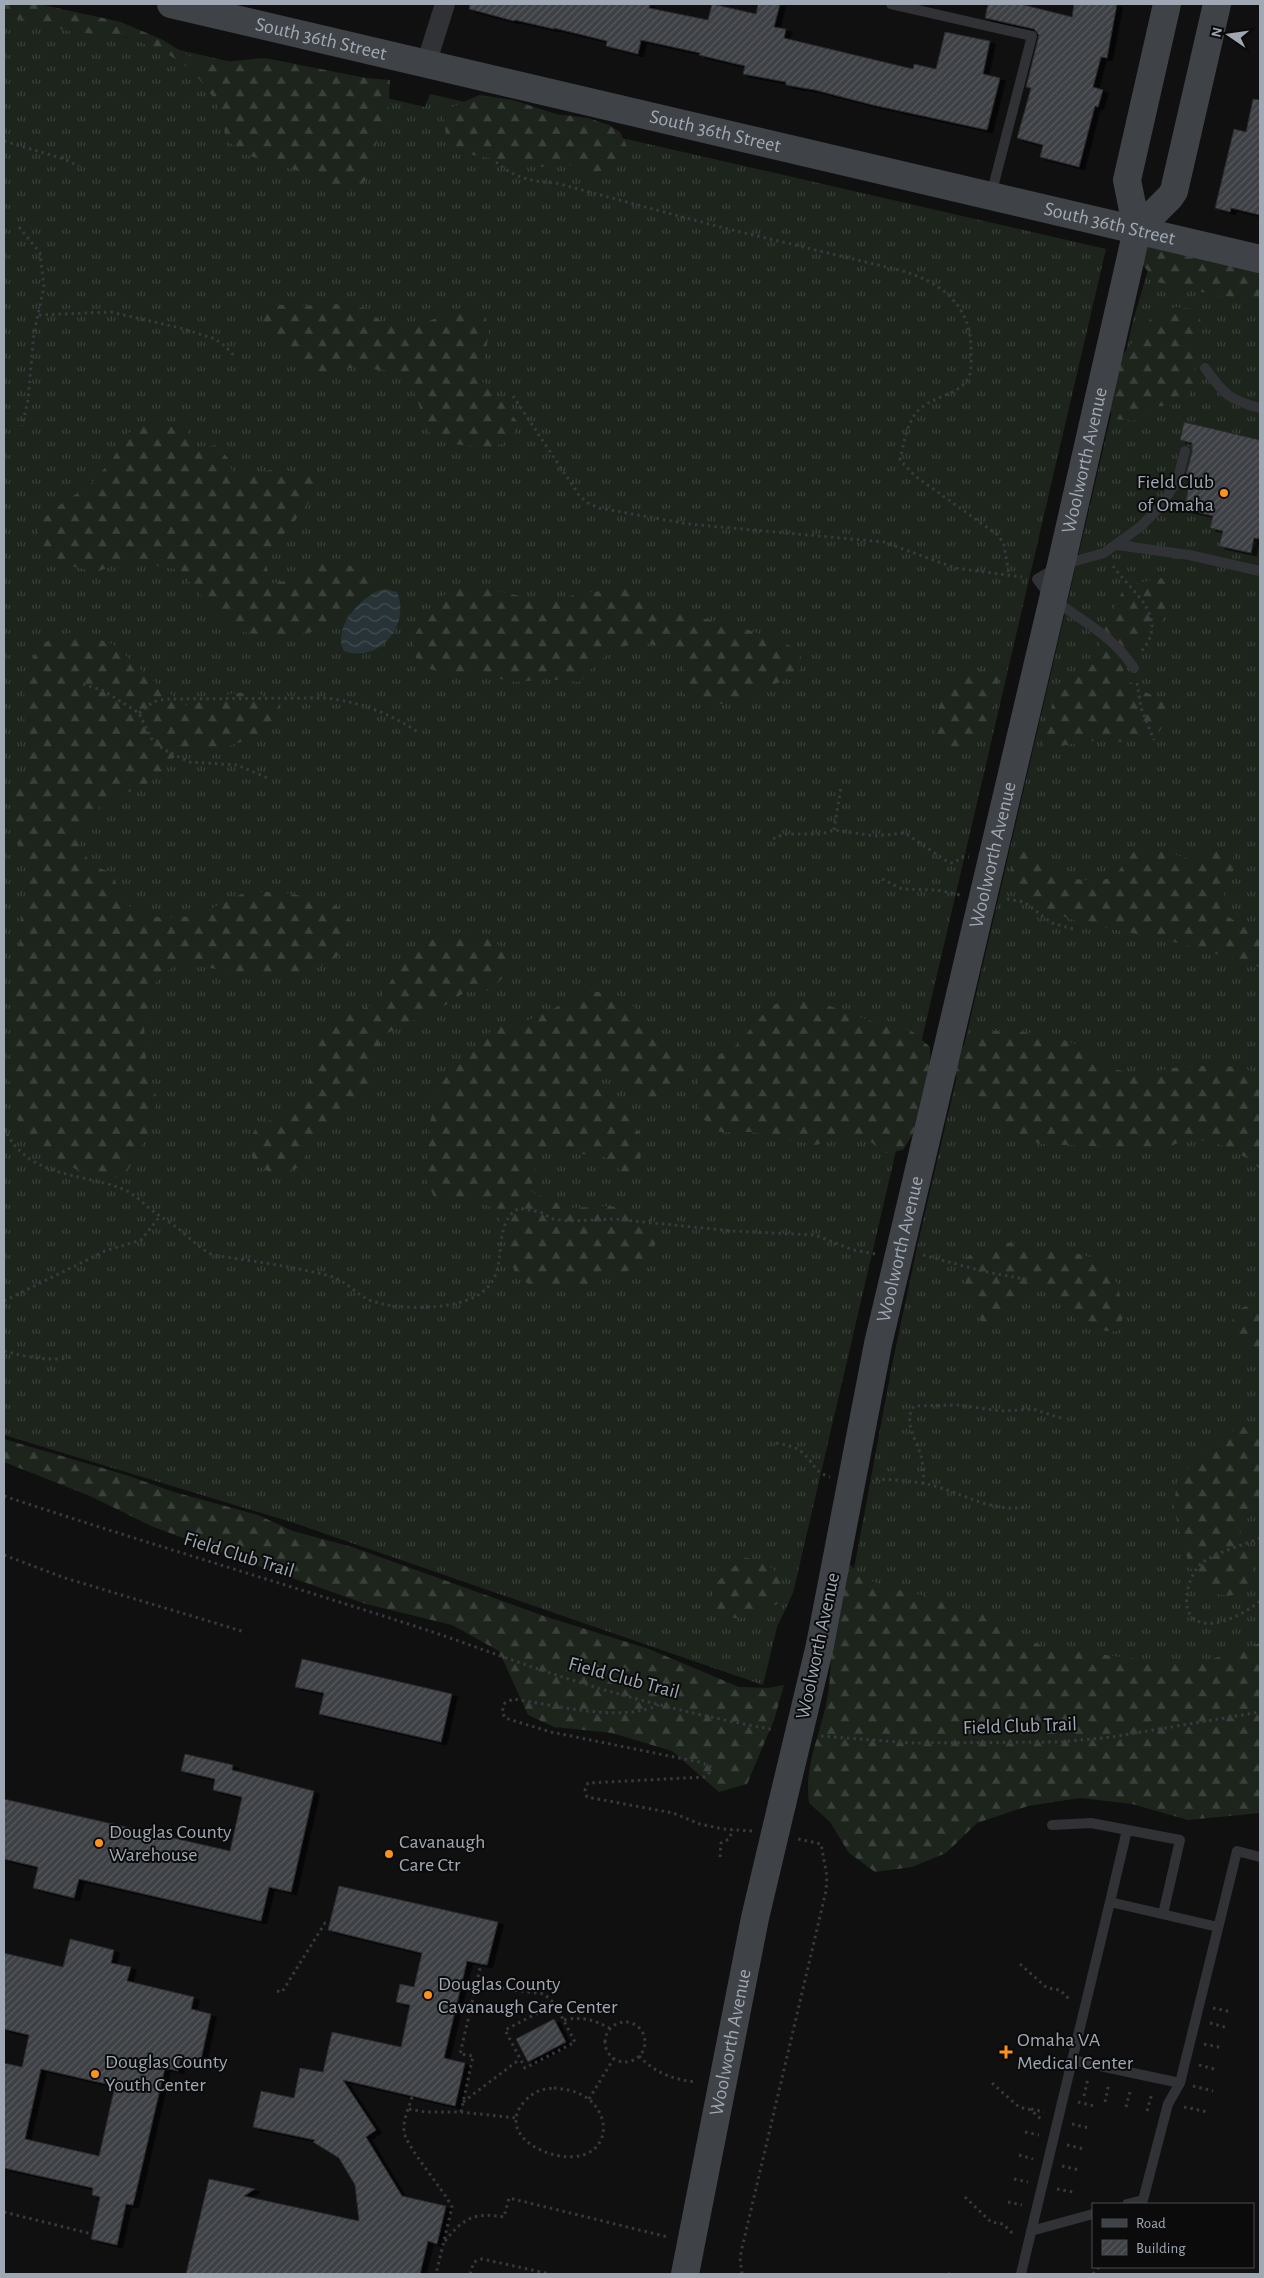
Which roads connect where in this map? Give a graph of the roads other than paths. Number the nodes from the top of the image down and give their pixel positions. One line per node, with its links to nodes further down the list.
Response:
1 (171, 4): 6 (street, South 36th Street)
2 (444, 4): 6 (street)
3 (891, 4): 7 (lane)
4 (1167, 4): 8 (street, Woolworth Avenue)
5 (1217, 4): 8 (street)
6 (426, 64): 7 (street, South 36th Street)
7 (991, 196): 8 (street, South 36th Street)
8 (1137, 230): 9 (street, South 36th Street); 14 (street, Woolworth Avenue)
9 (1260, 259)
10 (1205, 368): 11 (lane)
11 (1260, 408)
12 (1185, 451): 13 (lane)
13 (1117, 545): 14 (lane); 15 (lane)
14 (1061, 565): 16 (street, Woolworth Avenue)
15 (1260, 571)
16 (1045, 589): 17 (lane); 29 (street, Woolworth Avenue, bridge)
17 (1134, 668)
18 (1052, 1825): 19 (lane)
19 (1127, 1830): 21 (lane); 22 (lane)
20 (1260, 1857): 23 (lane)
21 (1110, 1902): 22 (lane); 24 (lane)
22 (1163, 1914): 23 (lane)
23 (1218, 1927): 25 (lane)
24 (1072, 2060): 25 (lane); 28 (lane)
25 (1180, 2083): 26 (lane)
26 (1131, 2203)
27 (1092, 2214): 28 (lane)
28 (1032, 2231): 30 (lane)
29 (685, 2274)
30 (1021, 2274)

